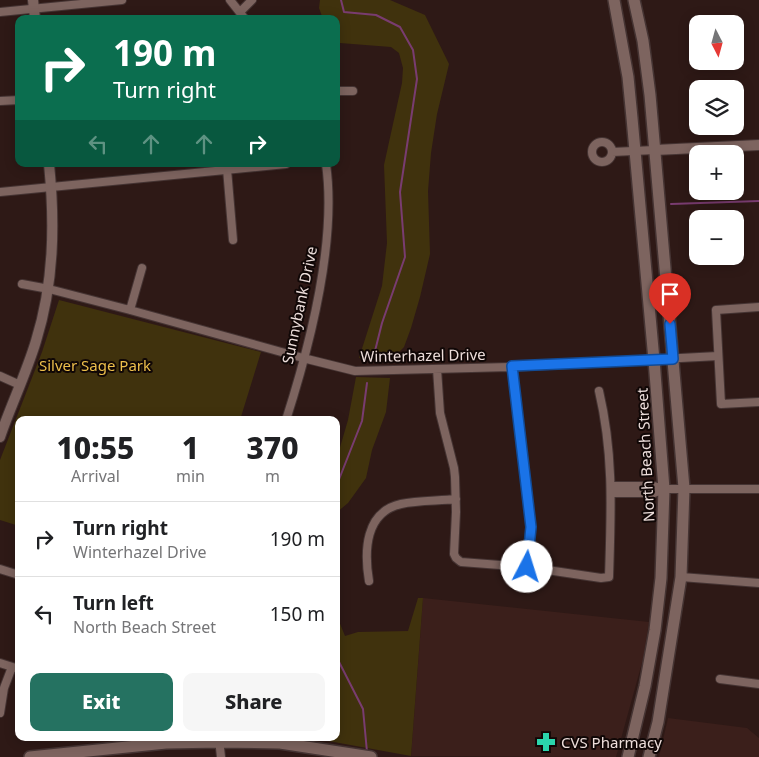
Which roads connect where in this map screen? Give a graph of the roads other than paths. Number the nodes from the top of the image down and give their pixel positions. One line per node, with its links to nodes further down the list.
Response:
1 (122, 0): 6 (street)
2 (230, 0): 8 (street)
3 (252, 0): 9 (street)
4 (635, 3): 5 (main road); 15 (main road)
5 (615, 6): 16 (main road, North Beach Street)
6 (34, 9): 7 (street)
7 (0, 12)
8 (242, 15)
9 (244, 15)
10 (340, 91): 11 (street)
11 (353, 91)
12 (15, 100): 13 (street)
13 (0, 101)
14 (759, 145): 15 (street)
15 (655, 150): 16 (street); 32 (main road)
16 (635, 151): 17 (street); 33 (main road, North Beach Street)
17 (612, 152)
18 (49, 167): 22 (street)
19 (256, 167): 21 (street)
20 (326, 167): 31 (street, Sunnybank Drive)
21 (227, 170): 22 (street); 24 (street)
22 (51, 187): 23 (street); 27 (street)
23 (0, 192)
24 (233, 240)
25 (142, 268): 29 (street)
26 (22, 284): 27 (street, Winterhazel Drive)
27 (49, 289): 29 (street, Winterhazel Drive); 37 (street)
28 (759, 307): 30 (street)
29 (130, 310): 31 (street, Winterhazel Drive)
30 (718, 356): 32 (street, Winterhazel Drive); 39 (street)
31 (303, 358): 35 (street, Winterhazel Drive); 40 (street, Sunnybank Drive)
32 (673, 359): 33 (street, Winterhazel Drive); 42 (main road)
33 (654, 360): 34 (street, Winterhazel Drive); 43 (main road, North Beach Street)
34 (512, 366): 35 (street, Winterhazel Drive); 47 (street)
35 (437, 369): 46 (street)
36 (0, 376): 37 (street)
37 (20, 385): 41 (street)
38 (599, 391): 45 (street)
39 (759, 402)
40 (287, 416)
41 (0, 438)
42 (684, 488): 43 (street); 44 (street); 50 (main road)
43 (664, 489): 45 (street); 53 (main road, North Beach Street)
44 (759, 489)
45 (612, 490): 47 (street)
46 (456, 499): 47 (street); 51 (street)
47 (527, 567)
48 (0, 570): 49 (street)
49 (15, 574)
50 (681, 577): 52 (street); 54 (main road)
51 (369, 581)
52 (759, 582)
53 (654, 639): 54 (main road); 66 (main road, North Beach Street)
54 (672, 640): 67 (main road)
55 (0, 663): 56 (street)
56 (15, 668): 59 (street)
57 (720, 679): 58 (street)
58 (759, 684)
59 (0, 713)
60 (201, 741): 63 (main road)
61 (219, 741): 64 (street)
62 (239, 741): 65 (main road)
63 (30, 757)
64 (221, 757)
65 (371, 757)
66 (628, 757)
67 (649, 757)

